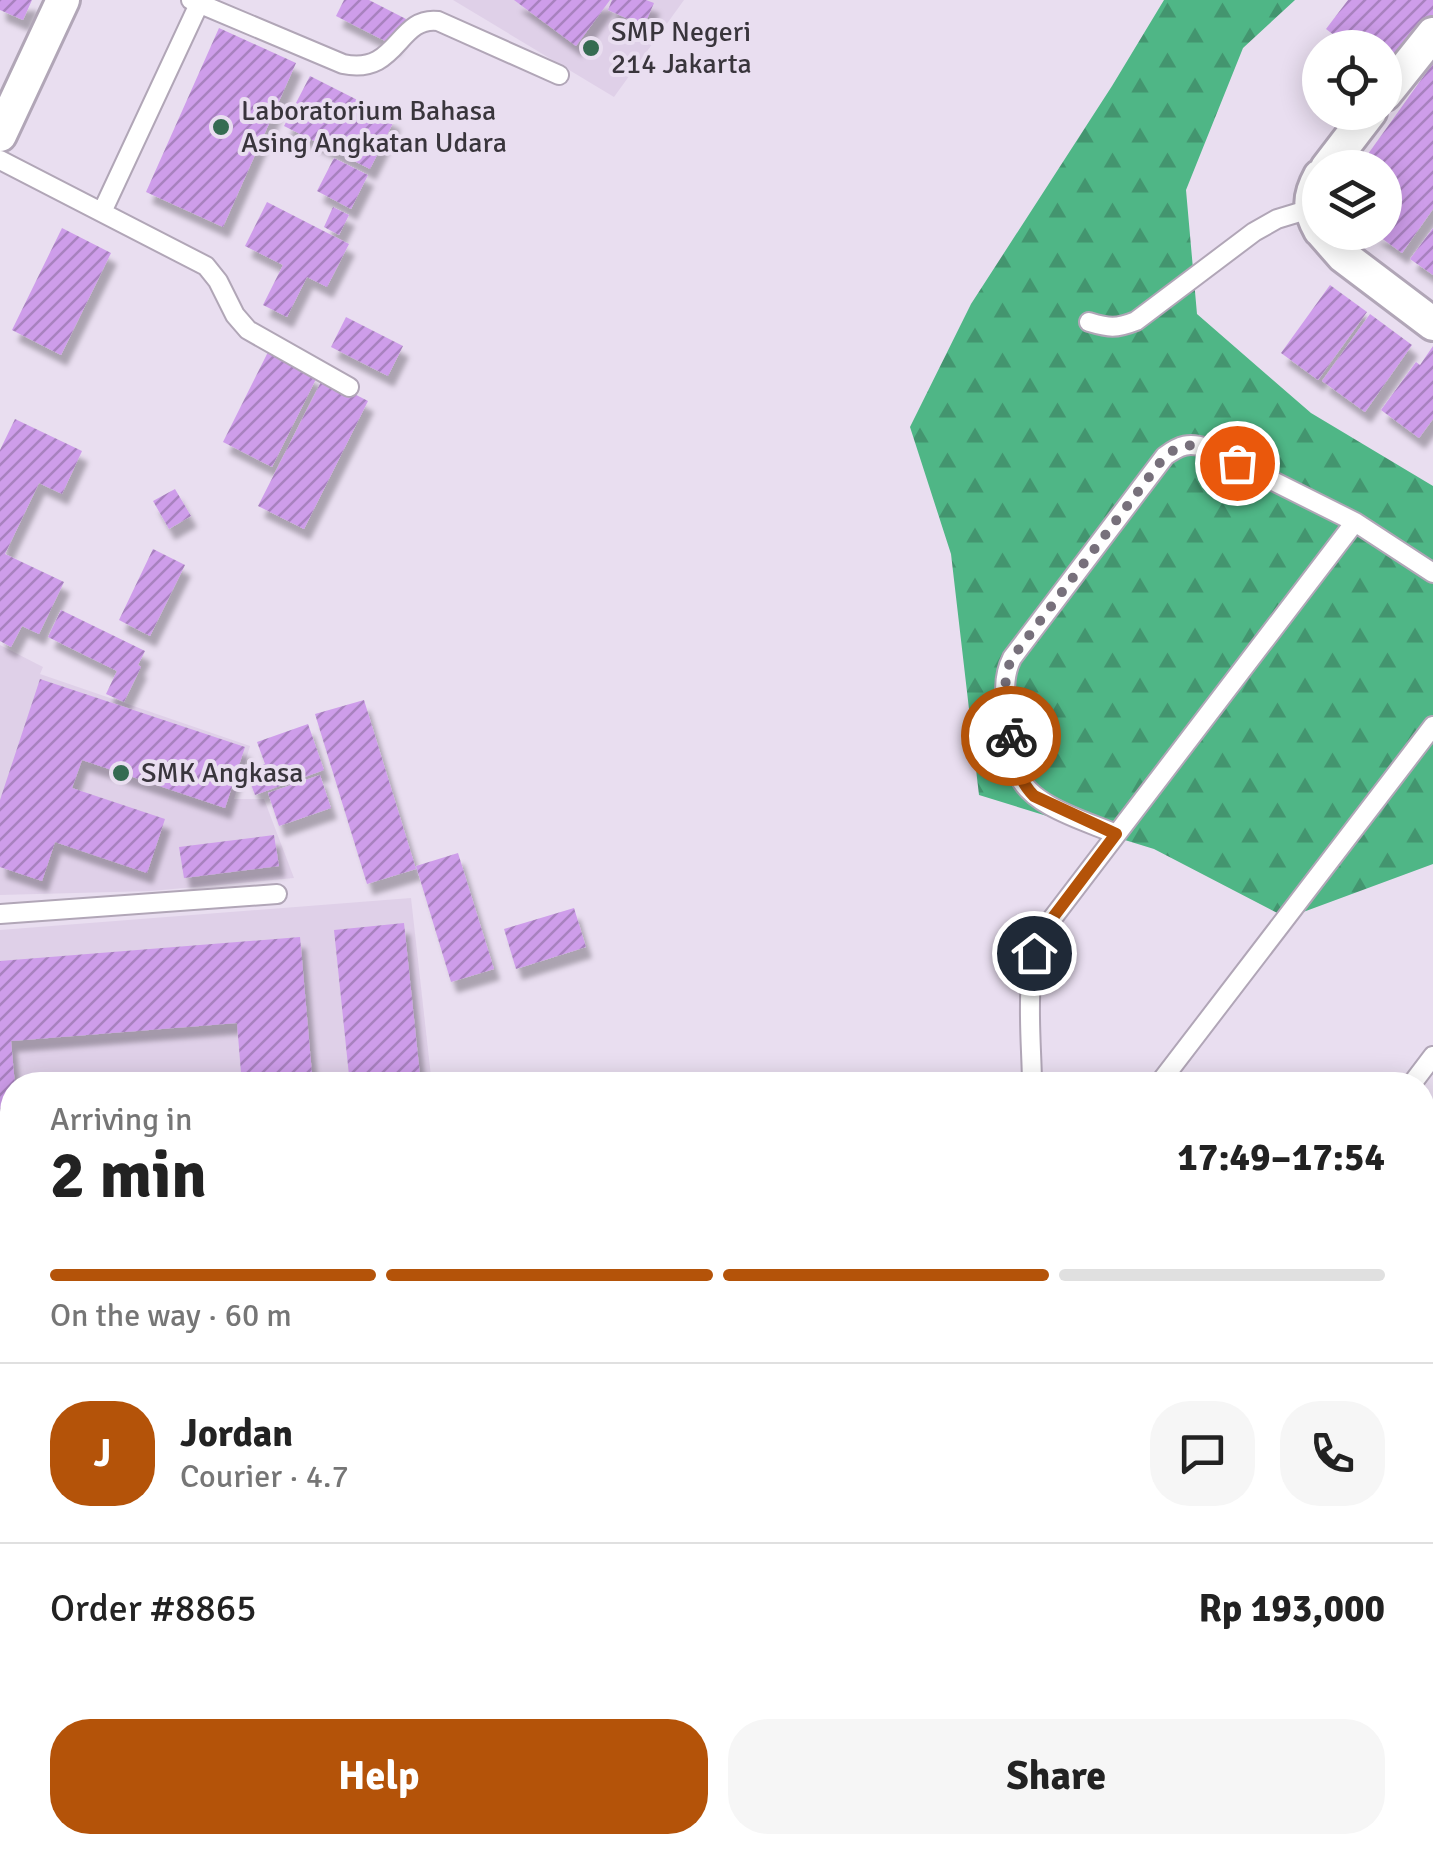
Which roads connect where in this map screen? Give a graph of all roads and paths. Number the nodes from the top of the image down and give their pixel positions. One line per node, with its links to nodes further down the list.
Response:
1 (63, 0): 7 (street)
2 (195, 2): 5 (lane); 10 (lane)
3 (1433, 34): 4 (street)
4 (1402, 73)
5 (559, 75)
6 (1356, 130): 8 (street)
7 (0, 135)
8 (1340, 150)
9 (0, 160): 10 (lane)
10 (102, 212): 15 (lane)
11 (1302, 222): 13 (lane)
12 (1338, 250): 14 (street)
13 (1089, 322)
14 (1433, 324)
15 (349, 387)
16 (1355, 522): 17 (lane); 19 (lane); 19 (lane)
17 (1433, 573)
18 (1433, 726): 23 (lane)
19 (1116, 834): 22 (lane)
20 (277, 894): 21 (lane)
21 (0, 914)
22 (1032, 1072)
23 (1168, 1072)

